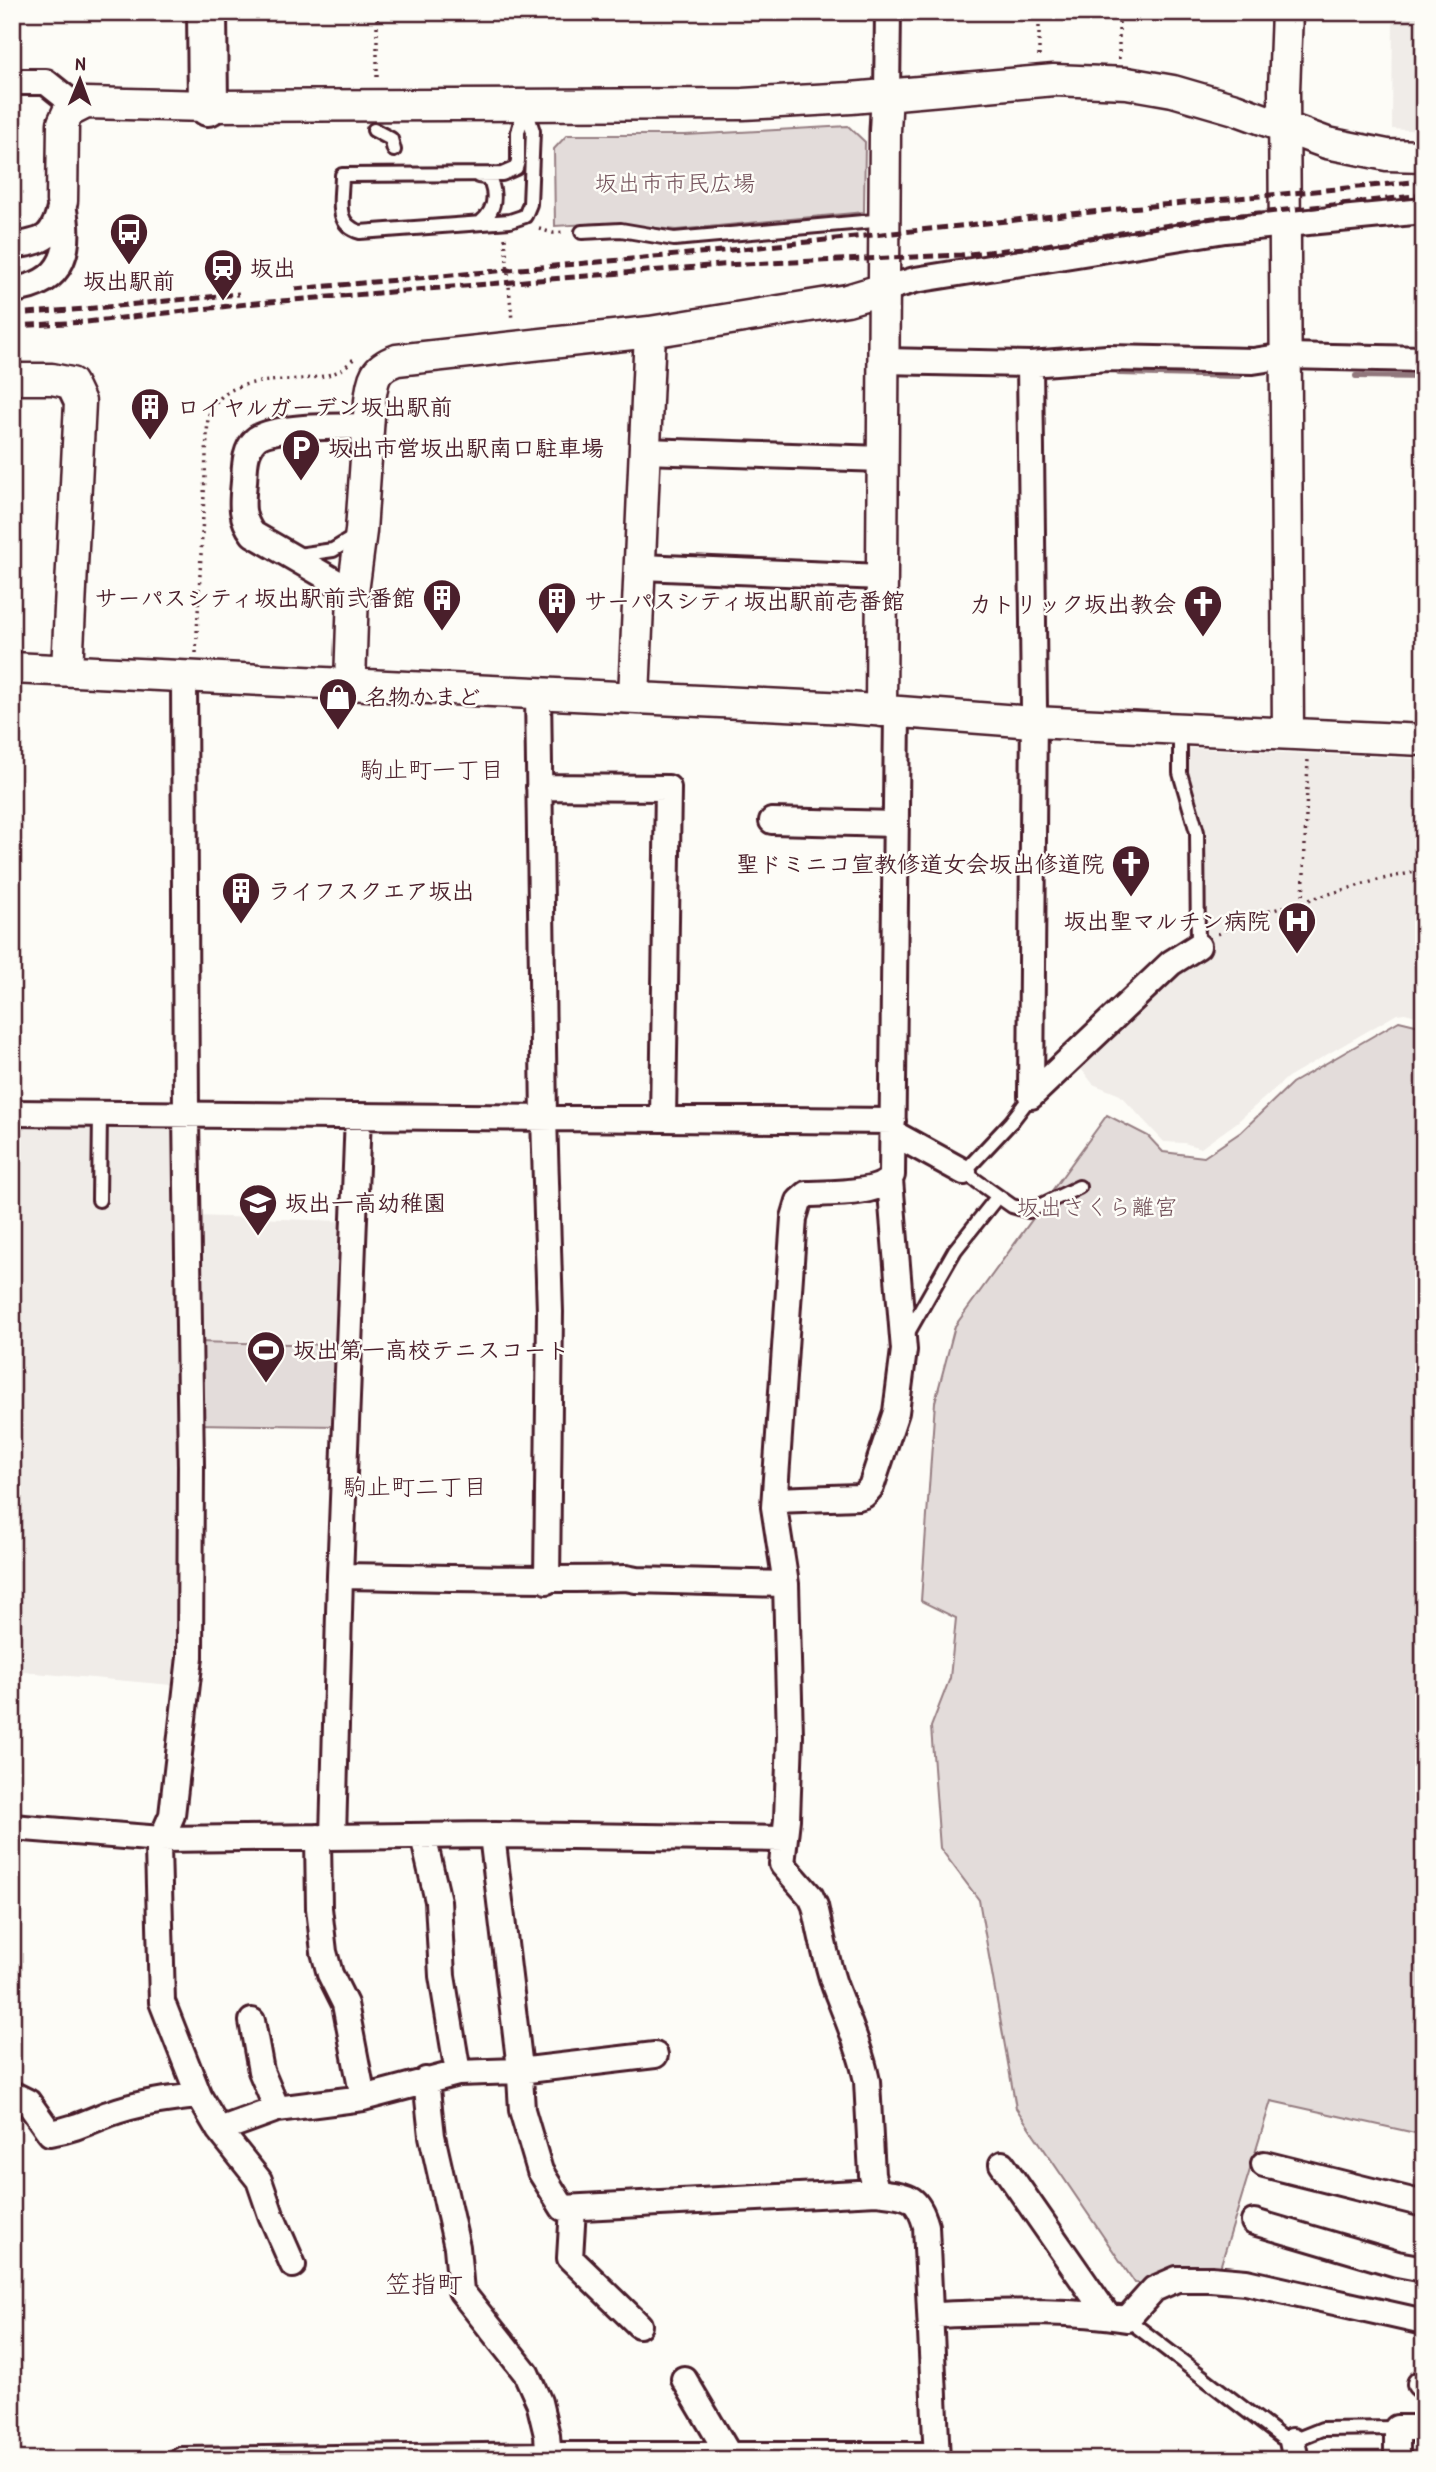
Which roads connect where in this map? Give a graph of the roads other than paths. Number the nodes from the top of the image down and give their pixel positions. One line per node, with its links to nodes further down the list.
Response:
1 (207, 12): 7 (main road)
2 (888, 12): 5 (street)
3 (1287, 12): 9 (street)
4 (12, 82): 6 (street)
5 (887, 93): 8 (street); 9 (street); 16 (street)
6 (76, 106): 7 (street); 14 (street)
7 (208, 106): 8 (street)
8 (525, 107): 13 (lane); 17 (lane)
9 (1285, 127): 12 (street); 18 (street)
10 (374, 130): 11 (lane)
11 (394, 149)
12 (1424, 156)
13 (470, 174): 17 (lane); 17 (lane)
14 (62, 201): 20 (street); 22 (street)
15 (1424, 211): 18 (street)
16 (885, 220): 19 (lane); 21 (street)
17 (480, 223)
18 (1285, 223): 21 (street); 24 (street)
19 (582, 232)
20 (12, 246)
21 (884, 289): 23 (street); 26 (street)
22 (12, 290)
23 (650, 332): 29 (street); 30 (street)
24 (1286, 356): 25 (street); 27 (street); 47 (street)
25 (1424, 359)
26 (883, 361): 27 (street); 31 (street)
27 (1030, 364): 44 (street)
28 (12, 379): 39 (street)
29 (368, 426): 32 (street); 33 (street)
30 (645, 451): 31 (street); 34 (street)
31 (883, 459): 35 (street)
32 (361, 531): 33 (lane); 36 (street)
33 (290, 555): 36 (street)
34 (641, 567): 35 (street); 42 (street)
35 (882, 577): 43 (street)
36 (353, 592): 40 (street)
37 (190, 666): 39 (street); 40 (street); 55 (street)
38 (12, 668): 39 (street)
39 (67, 670)
40 (350, 683): 41 (street)
41 (538, 692): 42 (street); 48 (street)
42 (635, 697): 43 (street)
43 (889, 712): 44 (street); 50 (street)
44 (1033, 722): 45 (street); 52 (street)
45 (1180, 728): 47 (street); 51 (lane)
46 (1424, 740): 47 (street)
47 (1298, 741)
48 (539, 787): 57 (street); 58 (street)
49 (772, 821): 50 (street)
50 (896, 824): 59 (street)
51 (1198, 946): 52 (street)
52 (1031, 1096): 60 (lane)
53 (12, 1113): 54 (street)
54 (100, 1114): 55 (street); 64 (lane)
55 (186, 1116): 56 (street); 74 (street)
56 (358, 1116): 57 (street); 67 (street)
57 (544, 1118): 58 (street); 68 (street)
58 (663, 1119): 59 (street)
59 (893, 1127): 60 (street); 61 (street)
60 (964, 1172): 63 (lane)
61 (890, 1180): 65 (street); 66 (street)
62 (1079, 1186): 63 (lane)
63 (998, 1196): 65 (lane)
64 (99, 1200)
65 (904, 1341): 66 (street)
66 (775, 1500): 69 (street)
67 (340, 1576): 68 (street); 73 (street)
68 (547, 1581): 69 (street)
69 (786, 1584): 75 (street)
70 (12, 1827): 74 (street)
71 (492, 1835): 72 (street); 75 (street); 78 (street)
72 (423, 1836): 73 (street); 79 (street)
73 (326, 1837): 74 (street); 83 (street)
74 (161, 1839): 82 (street)
75 (784, 1839): 88 (street)
76 (252, 2021): 84 (street)
77 (654, 2055): 78 (street)
78 (519, 2071): 79 (street); 90 (street)
79 (458, 2073): 80 (street)
80 (426, 2080): 83 (street); 103 (street)
81 (12, 2094): 82 (street)
82 (199, 2096): 85 (street)
83 (363, 2098): 84 (street)
84 (277, 2109): 85 (street)
85 (219, 2130): 92 (street)
86 (1002, 2164): 95 (street)
87 (1264, 2164): 89 (street)
88 (877, 2192): 90 (street); 94 (street)
89 (1424, 2204)
90 (573, 2208): 97 (street)
91 (1254, 2222): 93 (street)
92 (293, 2265)
93 (1424, 2269)
94 (931, 2315): 95 (street); 105 (street)
95 (1117, 2317): 96 (street); 101 (lane)
96 (1424, 2322)
97 (639, 2325)
98 (684, 2379): 102 (street)
99 (1397, 2428): 100 (street); 101 (lane); 107 (street)
100 (1424, 2428)
101 (1294, 2451)
102 (729, 2455): 104 (street); 105 (street)
103 (549, 2457): 104 (street); 106 (street)
104 (646, 2458)
105 (937, 2458)
106 (181, 2460)
107 (1397, 2460)

